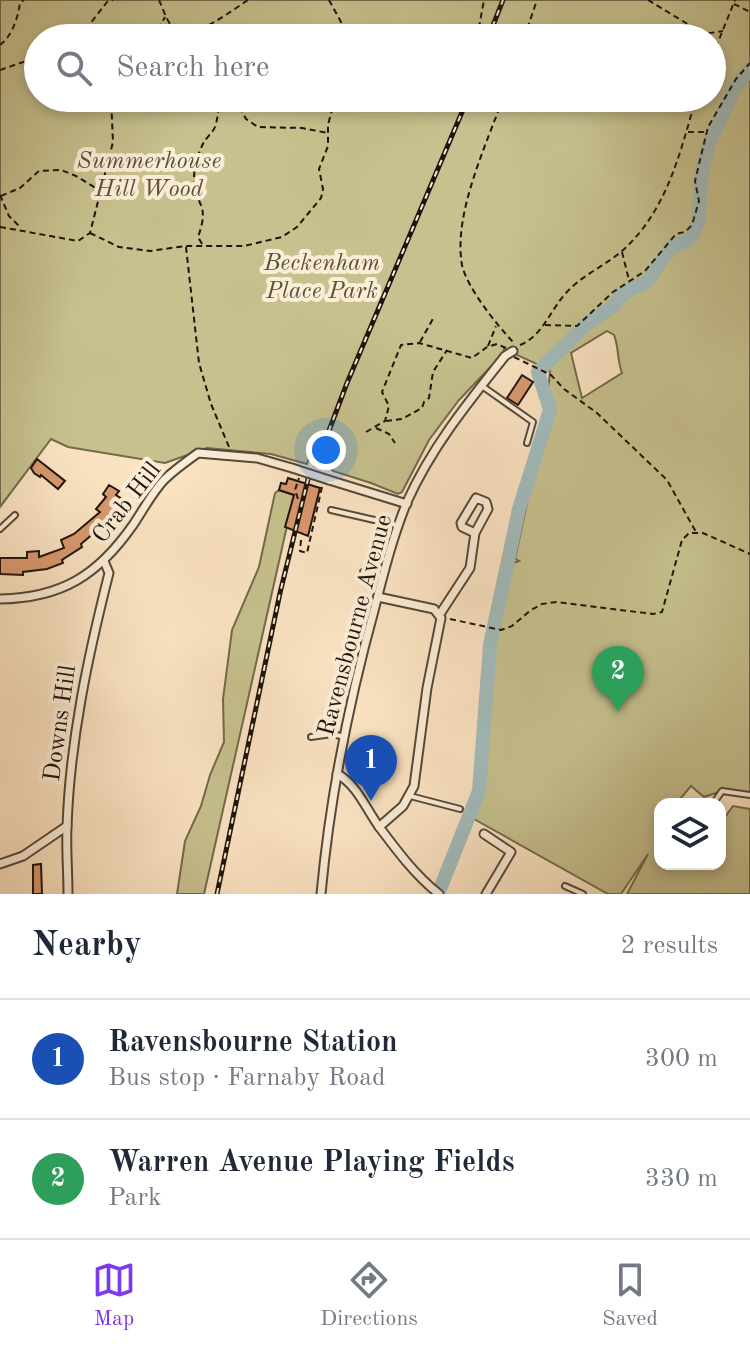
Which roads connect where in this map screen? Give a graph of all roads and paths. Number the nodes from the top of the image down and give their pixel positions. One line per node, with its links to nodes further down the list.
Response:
1 (24, 0): 21 (path)
2 (113, 0): 12 (path)
3 (159, 0): 11 (path)
4 (248, 0): 15 (path)
5 (329, 0): 16 (path)
6 (484, 0): 17 (path)
7 (537, 0): 18 (path)
8 (648, 0): 19 (path)
9 (735, 2): 10 (path); 20 (path)
10 (750, 12)
11 (166, 16): 13 (path); 14 (path)
12 (90, 24)
13 (161, 24)
14 (172, 24)
15 (209, 24)
16 (341, 24)
17 (480, 24)
18 (529, 24)
19 (688, 24)
20 (726, 24)
21 (0, 45)
22 (24, 62): 24 (path)
23 (750, 63): 25 (path)
24 (0, 70)
25 (726, 97)
26 (112, 112): 36 (path)
27 (217, 112): 41 (path)
28 (242, 112): 35 (path)
29 (332, 112): 35 (path)
30 (498, 112): 46 (path)
31 (692, 112): 33 (path)
32 (718, 112): 34 (path)
33 (686, 132): 34 (path); 43 (path)
34 (707, 132): 44 (path)
35 (328, 133): 41 (path)
36 (99, 191): 37 (path); 40 (path)
37 (1, 195): 39 (path)
38 (0, 227): 39 (path)
39 (22, 229): 40 (path)
40 (90, 233): 42 (path)
41 (203, 245): 42 (path)
42 (185, 246): 58 (path)
43 (622, 251): 44 (path); 47 (path)
44 (629, 280): 47 (path)
45 (434, 317): 48 (path)
46 (497, 324): 49 (path); 51 (path)
47 (544, 324): 51 (path)
48 (419, 343): 50 (path); 53 (path)
49 (488, 347): 50 (path); 51 (path)
50 (447, 350): 53 (path)
51 (511, 350): 52 (street, Ravensbourne Avenue); 68 (path)
52 (482, 386): 57 (lane); 62 (street, Ravensbourne Avenue)
53 (385, 421): 54 (path)
54 (375, 428): 55 (path); 56 (path)
55 (366, 432)
56 (395, 443)
57 (527, 443)
58 (229, 447)
59 (300, 473): 61 (path)
60 (326, 480): 62 (street, Crab Hill); 70 (path); 73 (street, Crab Hill, bridge)
61 (298, 499)
62 (407, 504): 65 (street, Ravensbourne Avenue)
63 (331, 510): 65 (lane)
64 (15, 515): 66 (lane)
65 (399, 525): 75 (street, Ravensbourne Avenue)
66 (0, 529)
67 (475, 533): 67 (street); 78 (street)
68 (696, 533): 72 (path); 78 (path)
69 (301, 535): 70 (path)
70 (310, 537): 71 (path)
71 (301, 540)
72 (750, 554)
73 (104, 561): 77 (street, Crab Hill); 88 (street, Downs Hill)
74 (363, 572): 75 (lane)
75 (383, 577): 76 (street, Ravensbourne Avenue)
76 (378, 597): 78 (street); 82 (street, Ravensbourne Avenue)
77 (0, 599)
78 (441, 616): 85 (street)
79 (334, 721): 80 (lane)
80 (332, 734): 81 (lane); 82 (lane)
81 (311, 737)
82 (345, 737): 83 (street, Ravensbourne Avenue)
83 (337, 774): 89 (street); 94 (street, Ravensbourne Avenue)
84 (750, 795): 86 (lane)
85 (410, 796): 87 (lane); 89 (street)
86 (717, 798)
87 (460, 809)
88 (67, 826): 91 (street); 93 (street, Downs Hill)
89 (379, 827): 95 (street)
90 (484, 834): 96 (street)
91 (0, 864)
92 (565, 886): 97 (lane)
93 (68, 894)
94 (321, 894)
95 (439, 894)
96 (486, 894)
97 (583, 894)

